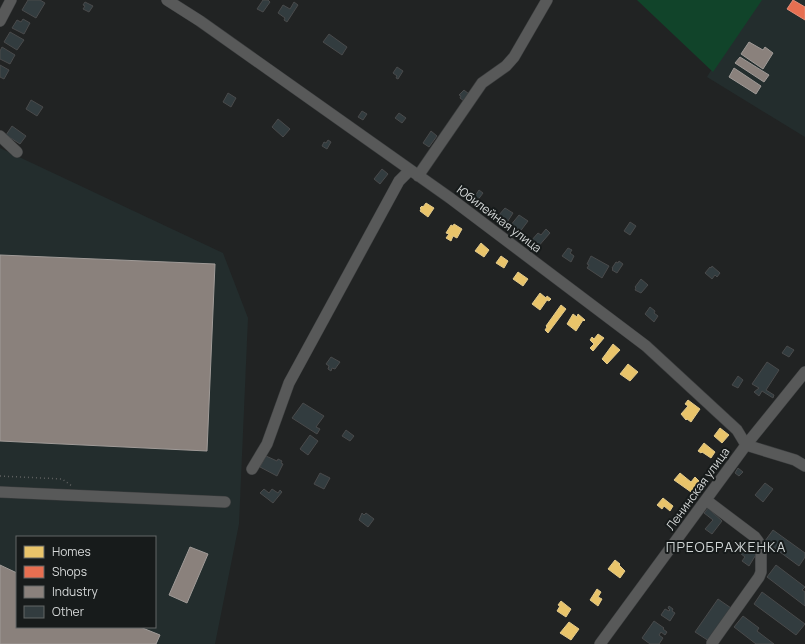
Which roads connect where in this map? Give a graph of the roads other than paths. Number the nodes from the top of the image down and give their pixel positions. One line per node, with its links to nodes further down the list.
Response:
1 (11, 0): 4 (street)
2 (167, 0): 7 (street, Юбилейная улица)
3 (546, 0): 7 (street)
4 (0, 21)
5 (0, 136): 6 (street)
6 (17, 152)
7 (414, 173): 9 (street, Юбилейная улица); 11 (street)
8 (805, 372): 9 (street, Ленинская улица)
9 (746, 445): 10 (street); 13 (street, Ленинская улица)
10 (805, 466)
11 (252, 469)
12 (0, 492): 14 (street)
13 (706, 500): 15 (street); 16 (street, Ленинская улица)
14 (225, 502)
15 (712, 643)
16 (600, 644)

